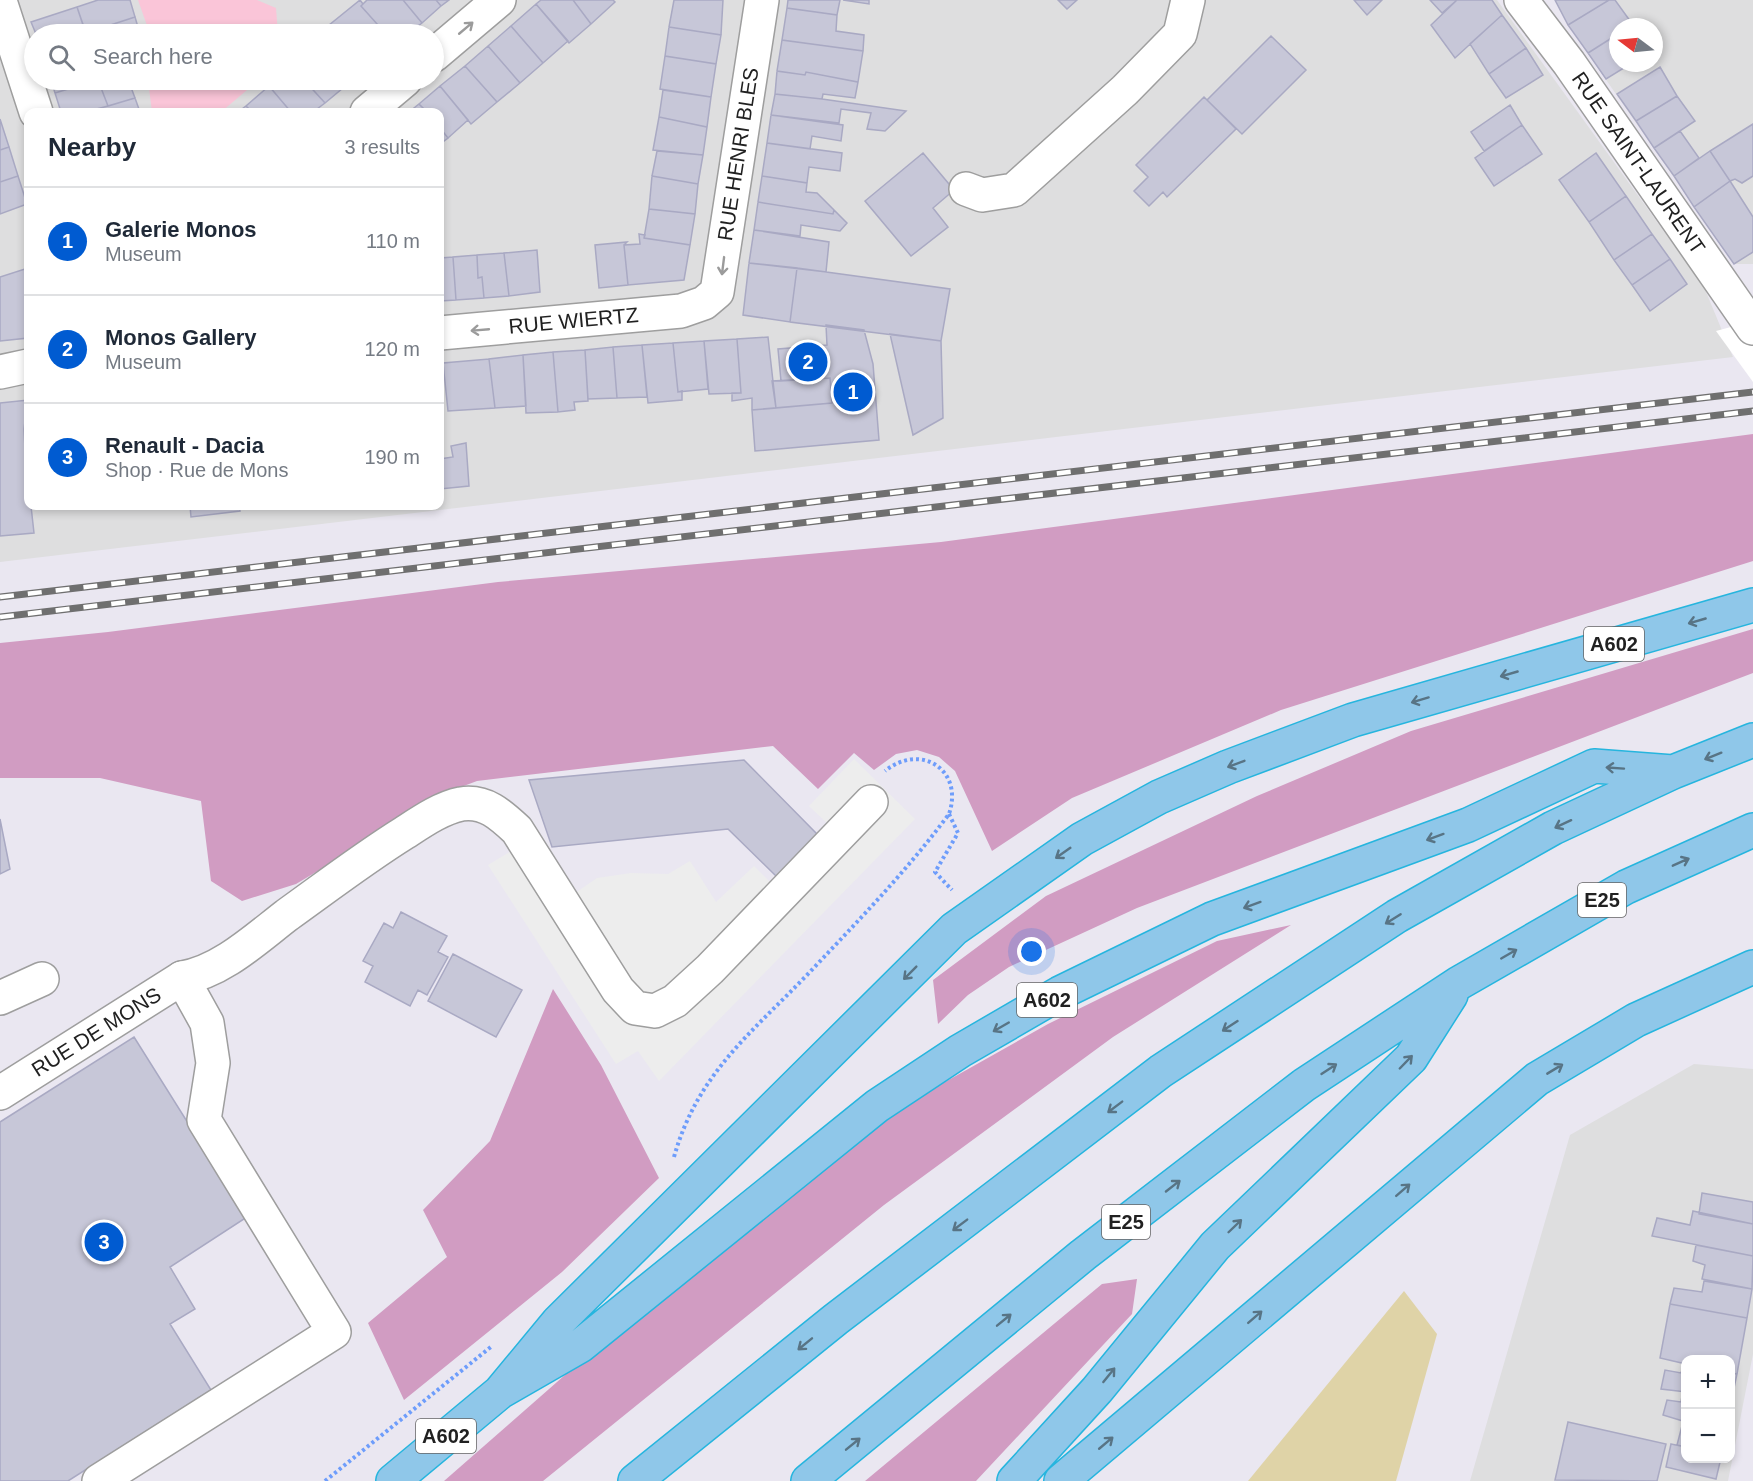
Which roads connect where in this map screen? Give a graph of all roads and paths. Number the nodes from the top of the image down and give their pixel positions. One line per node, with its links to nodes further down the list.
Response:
1 (499, 0): 6 (street, one-way to 1)
2 (762, 0): 13 (street, RUE HENRI BLES, one-way to 13)
3 (1188, 0): 12 (street)
4 (1521, 0): 14 (street, RUE SAINT-LAURENT)
5 (0, 1): 7 (street)
6 (444, 47)
7 (24, 75)
8 (29, 90): 10 (street)
9 (393, 90): 11 (street)
10 (35, 108)
11 (372, 108)
12 (966, 189)
13 (705, 303): 15 (street, RUE WIERTZ, one-way to 15)
14 (1746, 309)
15 (444, 333)
16 (24, 367): 17 (street)
17 (0, 372)
18 (1753, 605): 33 (highway, A602, one-way to 33)
19 (1753, 740): 20 (highway, one-way to 20)
20 (1673, 772): 33 (highway, A602, one-way to 33); 37 (highway, one-way to 37)
21 (871, 802): 22 (path); 26 (street, RUE DE MONS)
22 (949, 814): 24 (path); 31 (path)
23 (1753, 830): 28 (highway, E25, one-way to 23)
24 (959, 897)
25 (1753, 967): 40 (highway, one-way to 25)
26 (182, 978): 30 (street, RUE DE MONS); 34 (street)
27 (42, 980): 29 (street)
28 (1459, 983): 38 (highway, E25, one-way to 28); 39 (highway, one-way to 28)
29 (0, 998)
30 (3, 1090)
31 (673, 1159)
32 (496, 1342): 35 (path)
33 (500, 1392): 36 (highway, A602)
34 (99, 1481)
35 (325, 1481)
36 (393, 1481)
37 (635, 1481)
38 (808, 1481)
39 (1014, 1481)
40 (1061, 1481)

